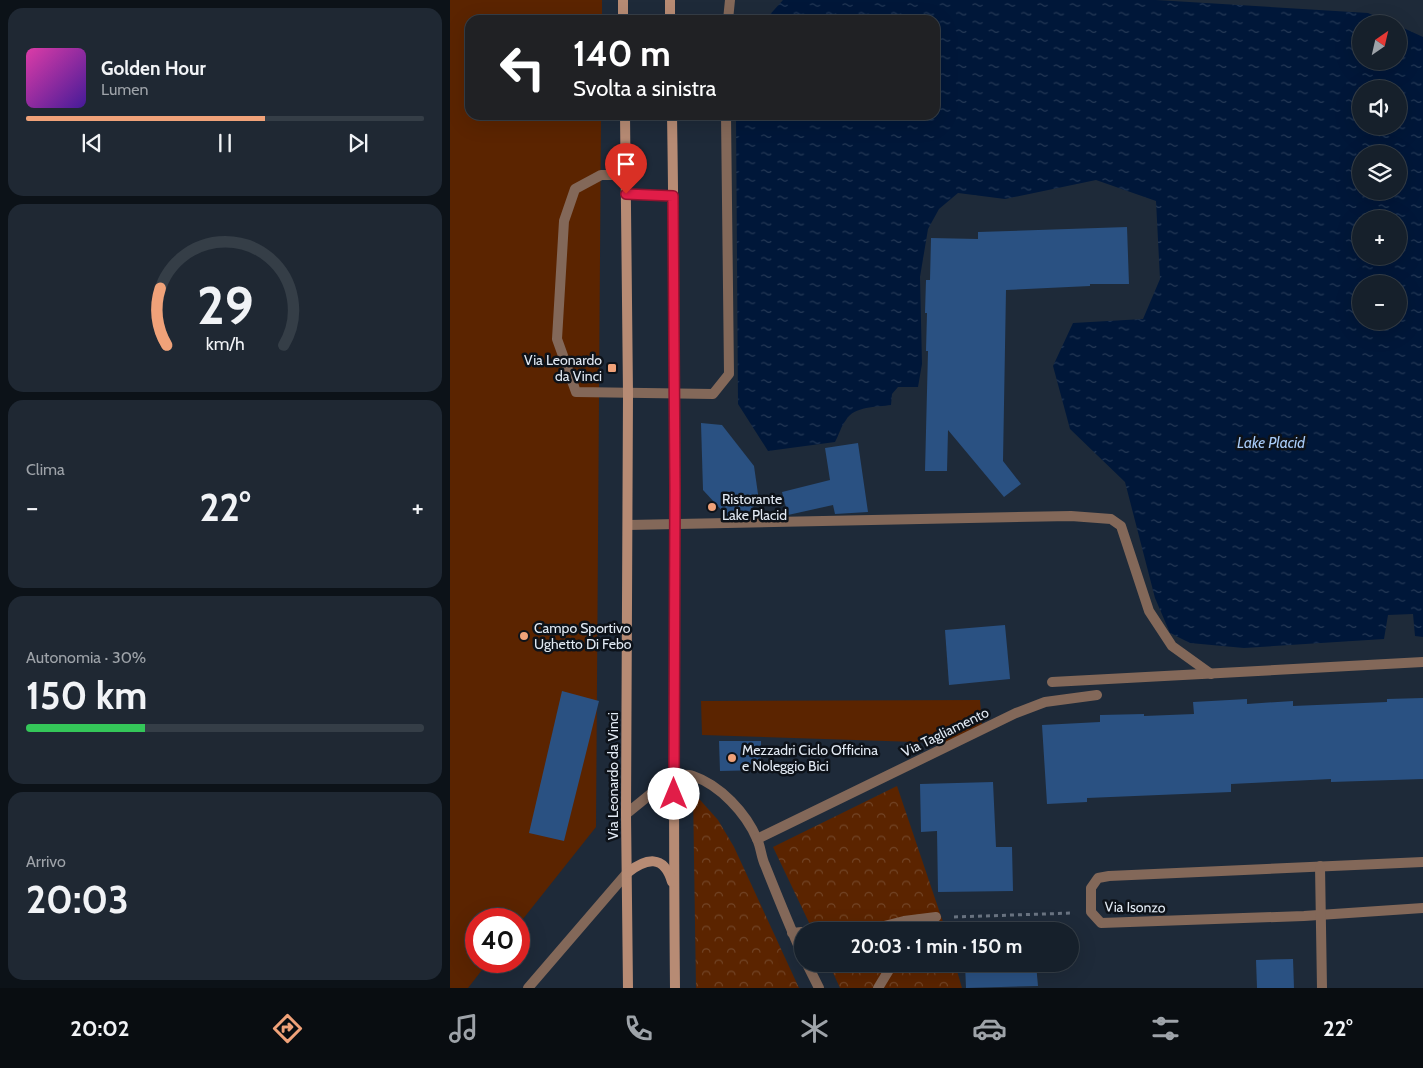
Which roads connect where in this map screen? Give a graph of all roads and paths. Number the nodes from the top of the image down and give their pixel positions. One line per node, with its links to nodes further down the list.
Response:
1 (623, 0): 4 (street)
2 (670, 0): 5 (street)
3 (730, 0): 6 (street)
4 (623, 15)
5 (670, 15)
6 (728, 15)
7 (625, 120): 10 (street, Via Leonardo da Vinci)
8 (672, 120): 12 (street)
9 (726, 120): 14 (street)
10 (626, 175): 11 (street, Via Leonardo da Vinci); 13 (street)
11 (626, 194): 12 (street); 13 (street, Via Leonardo da Vinci)
12 (673, 196): 14 (street)
13 (628, 394): 14 (street); 16 (street, Via Leonardo da Vinci)
14 (675, 394): 15 (street)
15 (675, 524): 16 (street); 18 (street); 21 (street)
16 (628, 525): 22 (street, Via Leonardo da Vinci)
17 (1423, 662): 18 (street)
18 (1210, 674): 19 (street)
19 (1052, 682)
20 (1097, 695): 23 (street, Via Tagliamento)
21 (674, 775): 22 (street); 23 (street); 27 (street)
22 (626, 814): 26 (street, Via Leonardo da Vinci)
23 (757, 839): 33 (street)
24 (1423, 862): 25 (street, Via Isonzo)
25 (1320, 866): 29 (street, Via Isonzo); 30 (street)
26 (627, 873): 27 (street); 36 (street); 37 (street, Via Leonardo da Vinci)
27 (674, 888): 38 (street)
28 (1423, 908): 30 (street, Via Isonzo)
29 (1091, 912): 30 (street, Via Isonzo); 31 (path)
30 (1321, 915): 41 (street)
31 (936, 918): 32 (street)
32 (900, 922)
33 (794, 927)
34 (811, 972): 39 (street)
35 (888, 972): 40 (street)
36 (528, 988)
37 (628, 988)
38 (675, 988)
39 (818, 988)
40 (878, 988)
41 (1322, 988)

